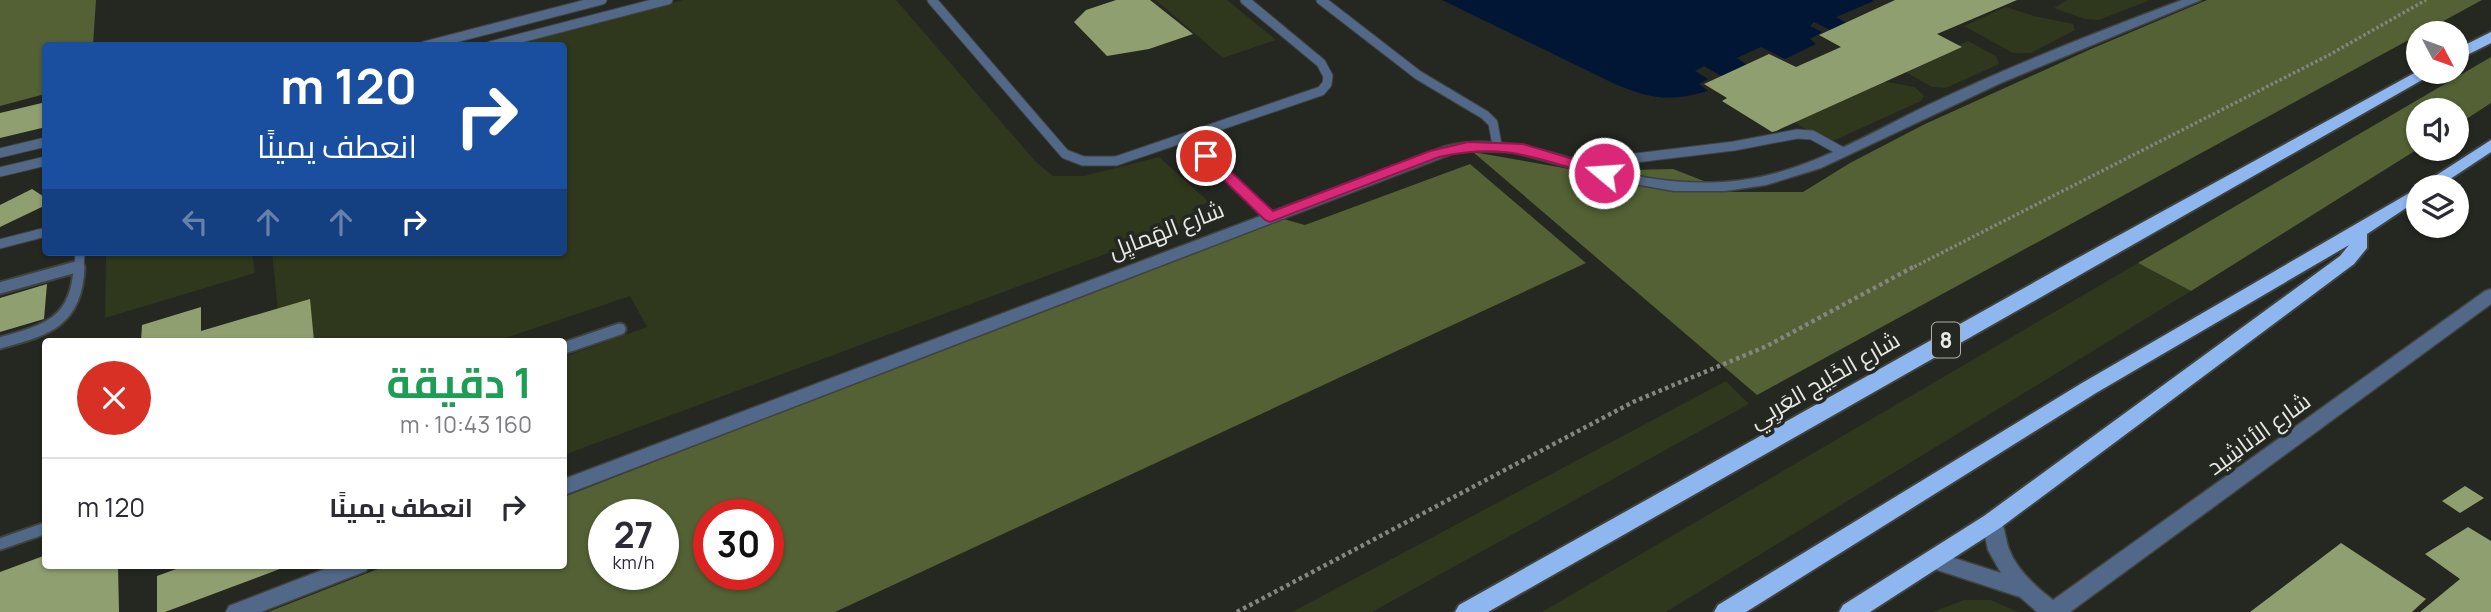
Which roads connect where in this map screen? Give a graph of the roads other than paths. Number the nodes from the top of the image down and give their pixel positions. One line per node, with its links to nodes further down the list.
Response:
1 (602, 0): 8 (lane)
2 (668, 0): 9 (lane)
3 (932, 0): 12 (lane)
4 (1245, 0): 12 (lane)
5 (1321, 0): 14 (lane)
6 (2194, 0): 16 (street, شارع الهَمايِل)
7 (2491, 37): 10 (highway)
8 (439, 42)
9 (505, 42)
10 (2469, 49)
11 (2406, 84): 42 (highway, شارع الخَلِيج العَربِي / 8)
12 (1188, 139): 23 (lane)
13 (42, 143): 17 (lane)
14 (1497, 145): 19 (street, شارع الهَمايِل); 23 (street, شارع الهَمايِل)
15 (2491, 145): 21 (highway)
16 (1841, 152): 19 (street, شارع الهَمايِل); 19 (lane)
17 (0, 153)
18 (42, 162): 20 (lane)
19 (1594, 170)
20 (0, 172)
21 (2445, 175)
22 (2406, 200): 24 (highway)
23 (1270, 217): 34 (street, شارع الهَمايِل)
24 (2358, 232): 35 (highway); 43 (highway)
25 (42, 233): 26 (lane)
26 (0, 244)
27 (80, 256): 28 (lane)
28 (79, 267): 29 (lane); 32 (lane)
29 (0, 288)
30 (2491, 295): 45 (street, شارع الأناشِيد)
31 (620, 329): 33 (lane)
32 (0, 343)
33 (567, 347)
34 (567, 486)
35 (1992, 522): 38 (highway); 40 (street)
36 (42, 529): 37 (lane)
37 (0, 544)
38 (1934, 561): 40 (street); 44 (highway)
39 (349, 569): 41 (street)
40 (2025, 590): 45 (street)
41 (237, 612)
42 (1467, 612)
43 (1726, 612)
44 (1851, 612)
45 (2053, 612)

